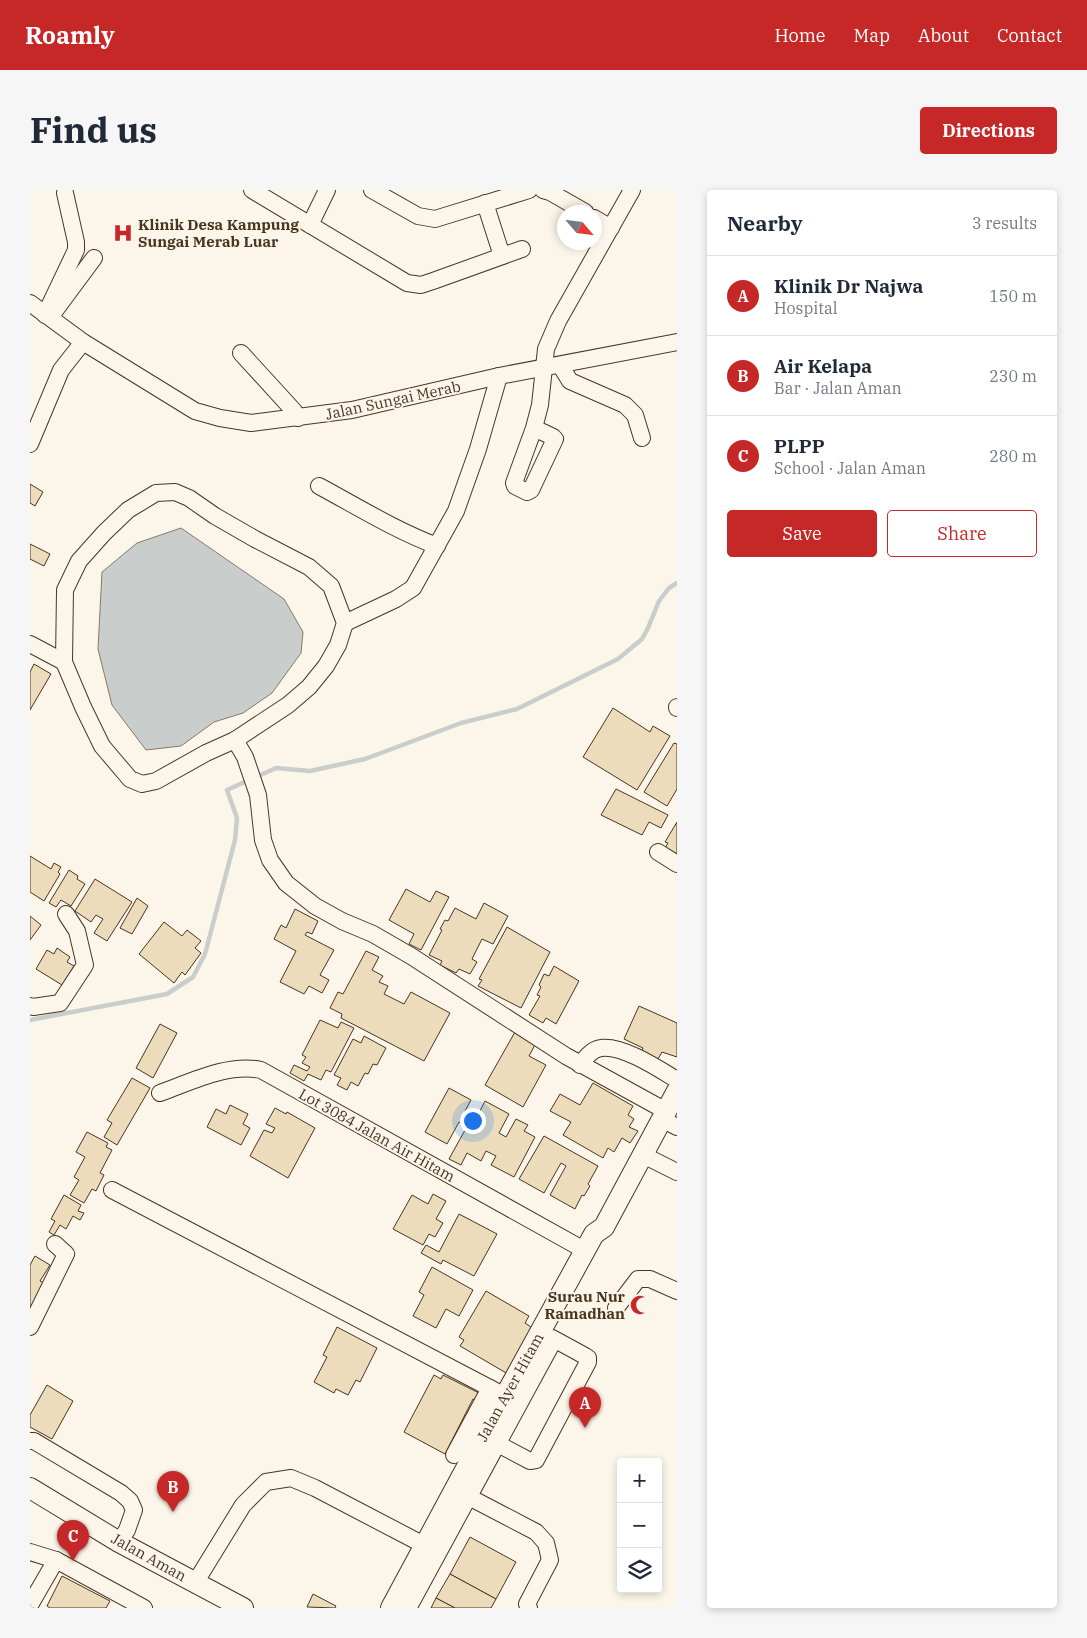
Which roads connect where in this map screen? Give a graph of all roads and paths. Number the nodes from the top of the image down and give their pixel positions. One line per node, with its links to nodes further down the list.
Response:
1 (252, 190): 11 (street)
2 (327, 190): 11 (street)
3 (372, 190): 8 (street)
4 (529, 190): 8 (street)
5 (544, 190): 9 (street)
6 (632, 190): 12 (street)
7 (65, 193): 17 (street)
8 (485, 203): 14 (street)
9 (573, 205)
10 (602, 223): 12 (street)
11 (310, 225): 14 (street)
12 (611, 228): 22 (street)
13 (522, 249): 14 (street)
14 (502, 256)
15 (94, 258): 17 (street)
16 (30, 303): 17 (street, Jalan Sungai Merab)
17 (47, 317): 18 (street, Jalan Sungai Merab)
18 (83, 342): 24 (street, Jalan Sungai Merab); 27 (street)
19 (677, 342): 21 (street, Jalan Sungai Merab)
20 (242, 353): 24 (street)
21 (560, 365): 22 (street, Jalan Sungai Merab); 26 (street)
22 (543, 369): 23 (street, Jalan Sungai Merab); 25 (street)
23 (499, 376): 24 (street, Jalan Sungai Merab); 29 (street)
24 (298, 418)
25 (534, 428)
26 (642, 438)
27 (30, 444)
28 (319, 486): 29 (street)
29 (437, 546): 30 (street)
30 (345, 623): 32 (street); 33 (street)
31 (30, 644): 32 (street)
32 (64, 662): 33 (street)
33 (235, 740): 38 (street)
34 (658, 852): 35 (street)
35 (677, 864)
36 (66, 914): 37 (street)
37 (30, 1006)
38 (580, 1065): 39 (street); 42 (street)
39 (677, 1080)
40 (677, 1091): 42 (main road, Jalan Ayer Hitam)
41 (160, 1093): 48 (street, Lot 3084 Jalan Air Hitam)
42 (668, 1119): 43 (main road, Jalan Ayer Hitam)
43 (643, 1155): 44 (street); 46 (main road, Jalan Ayer Hitam)
44 (677, 1172)
45 (112, 1190): 53 (street)
46 (604, 1227): 48 (main road, Jalan Ayer Hitam); 52 (main road)
47 (55, 1244): 51 (street)
48 (586, 1250): 53 (main road, Jalan Ayer Hitam)
49 (677, 1291): 50 (street)
50 (616, 1308)
51 (30, 1327)
52 (552, 1338): 55 (main road); 55 (street)
53 (497, 1392): 56 (street); 60 (main road, Jalan Ayer Hitam)
54 (30, 1441): 59 (street)
55 (496, 1443): 58 (main road)
56 (454, 1455)
57 (30, 1488): 59 (main road, Jalan Aman)
58 (467, 1496): 65 (street); 69 (main road)
59 (119, 1542): 63 (main road, Jalan Aman)
60 (424, 1545): 63 (street); 68 (main road, Jalan Ayer Hitam)
61 (30, 1552): 62 (street)
62 (56, 1560): 64 (street); 66 (street)
63 (195, 1583): 67 (main road, Jalan Aman)
64 (30, 1605)
65 (531, 1607)
66 (144, 1608)
67 (243, 1608)
68 (390, 1608)
69 (406, 1608)

